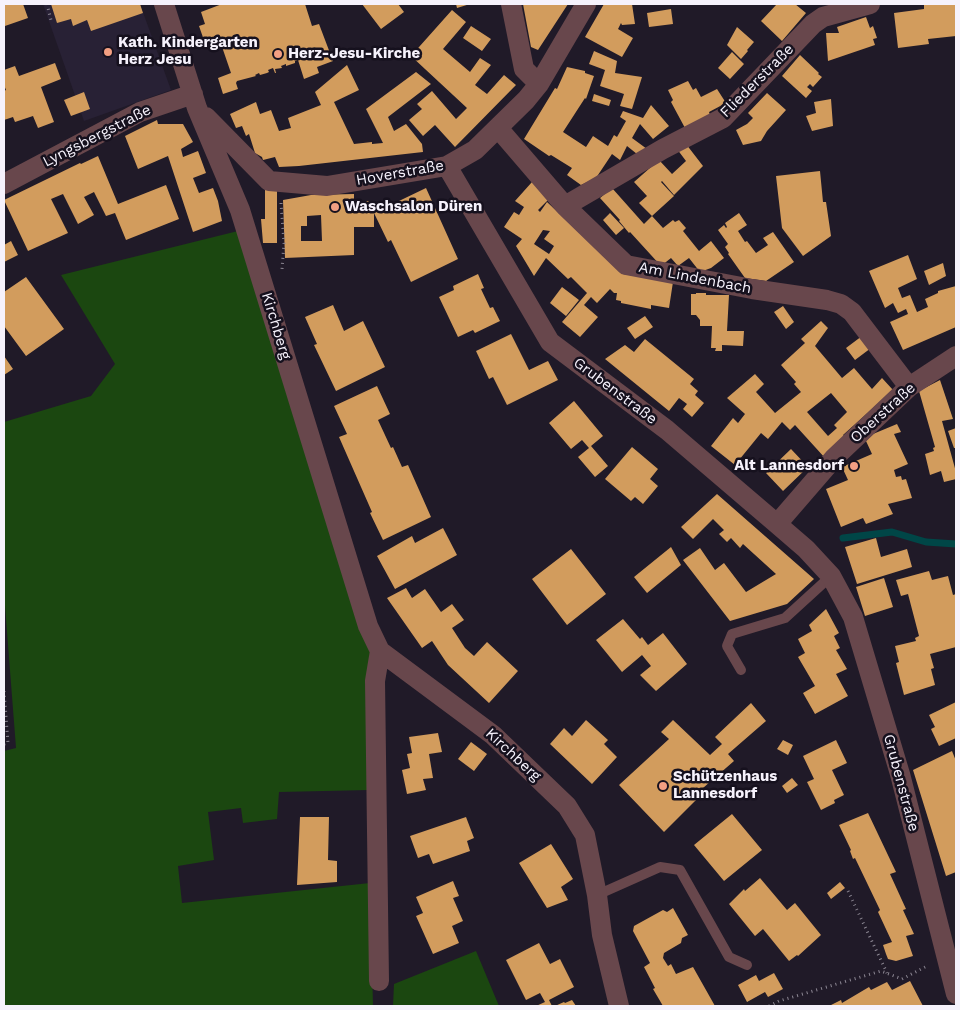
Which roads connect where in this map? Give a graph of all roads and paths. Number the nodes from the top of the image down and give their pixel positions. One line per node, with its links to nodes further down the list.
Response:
1 (46, 4): 6 (path)
2 (164, 4): 8 (street, Kirchberg)
3 (511, 4): 7 (street)
4 (586, 4): 7 (street, Hoverstraße)
5 (870, 4): 13 (street, Fliederstraße)
6 (51, 20)
7 (539, 84): 9 (street, Hoverstraße)
8 (195, 101): 11 (street, Hoverstraße); 12 (street, Lyngsbergstraße); 19 (street, Kirchberg)
9 (503, 134): 10 (street, Hoverstraße); 13 (street, Am Lindenbach)
10 (447, 166): 11 (street, Hoverstraße); 17 (street, Grubenstraße)
11 (280, 183): 14 (path)
12 (4, 184)
13 (565, 206): 16 (street, Am Lindenbach)
14 (284, 243)
15 (956, 356): 16 (street, Oberstraße)
16 (909, 388): 17 (street, Oberstraße)
17 (778, 524): 18 (street, Grubenstraße)
18 (831, 576): 20 (lane); 25 (street, Grubenstraße)
19 (380, 651): 24 (street, Kirchberg); 28 (street)
20 (741, 670)
21 (4, 691): 22 (path)
22 (4, 744)
23 (848, 891): 27 (path)
24 (597, 895): 26 (lane); 30 (street, Kirchberg)
25 (946, 957): 27 (path); 29 (street, Grubenstraße)
26 (747, 965)
27 (887, 973): 31 (path)
28 (379, 981)
29 (956, 994)
30 (619, 1006)
31 (769, 1006)

